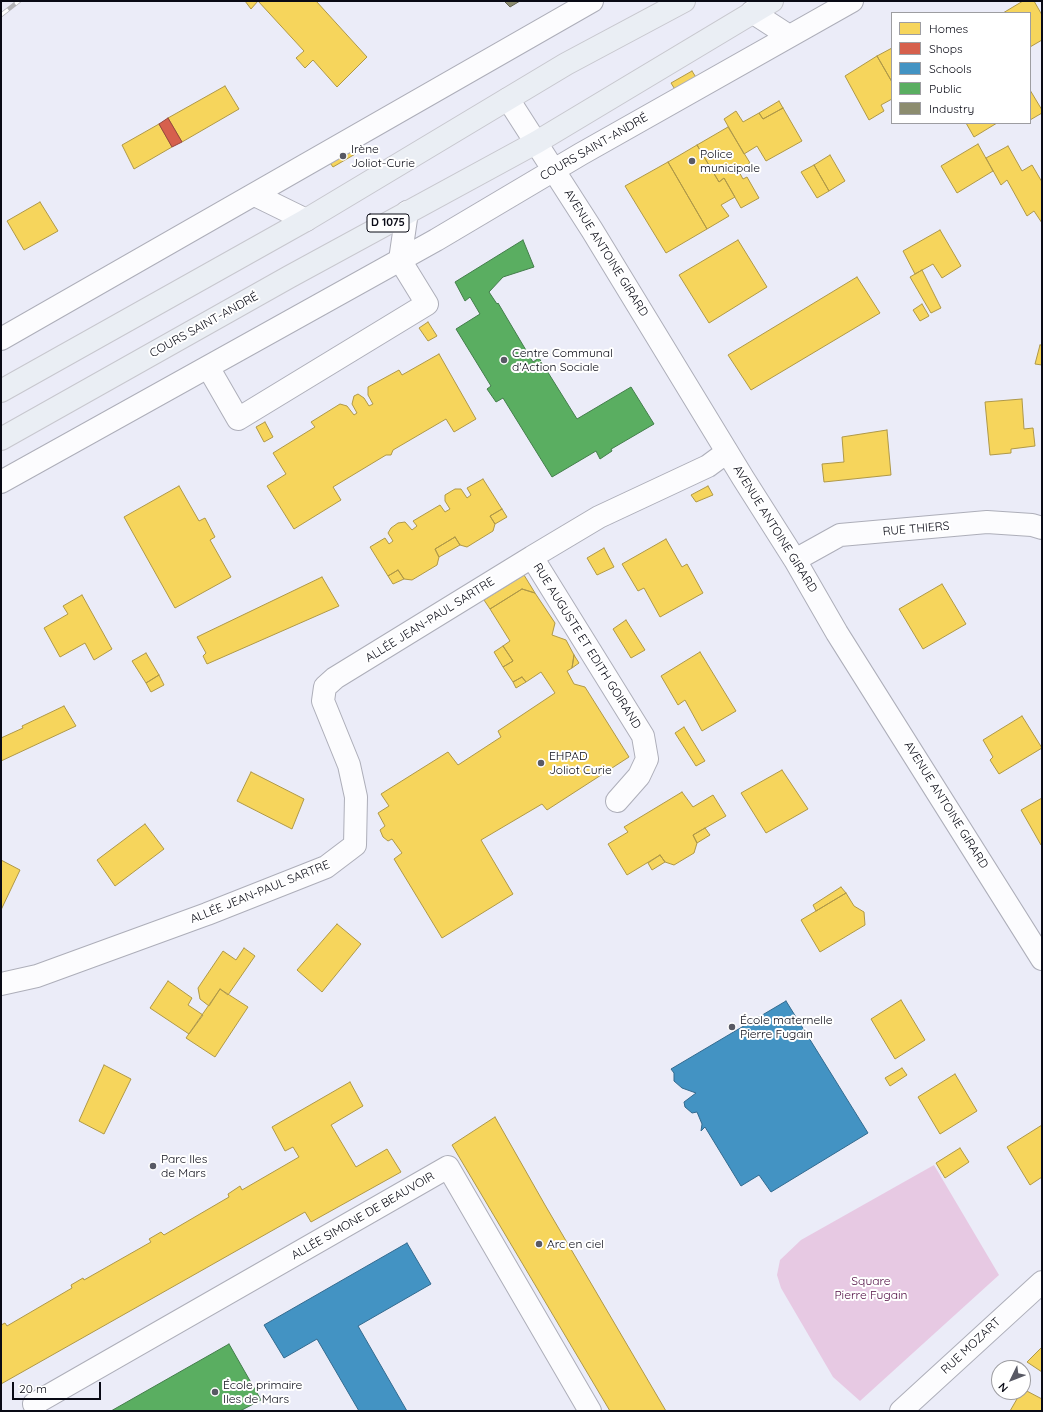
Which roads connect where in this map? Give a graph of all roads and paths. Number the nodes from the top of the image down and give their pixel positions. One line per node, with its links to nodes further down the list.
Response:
1 (592, 1): 10 (street)
2 (684, 1): 7 (main road)
3 (772, 1): 5 (main road, COURS SAINT-ANDRÉ / D 1075)
4 (852, 1): 6 (street, COURS SAINT-ANDRÉ)
5 (752, 12): 6 (street); 8 (main road, COURS SAINT-ANDRÉ / D 1075)
6 (789, 36): 9 (street, COURS SAINT-ANDRÉ)
7 (508, 99): 8 (street, AVENUE ANTOINE GIRARD); 12 (main road)
8 (536, 142): 9 (street, AVENUE ANTOINE GIRARD); 11 (main road, COURS SAINT-ANDRÉ / D 1075)
9 (554, 170): 13 (street, COURS SAINT-ANDRÉ); 18 (street, AVENUE ANTOINE GIRARD)
10 (255, 194): 12 (street); 14 (street)
11 (407, 212): 13 (street); 17 (main road, COURS SAINT-ANDRÉ / D 1075)
12 (306, 220): 16 (main road)
13 (400, 260): 15 (street, COURS SAINT-ANDRÉ); 15 (street)
14 (1, 339)
15 (208, 367): 19 (street, COURS SAINT-ANDRÉ)
16 (1, 391)
17 (1, 439)
18 (727, 452): 21 (street, RUE AUGUSTE ET EDITH GOIRAND); 22 (street, AVENUE ANTOINE GIRARD)
19 (1, 482)
20 (1042, 528): 22 (street, RUE THIERS)
21 (532, 557): 23 (street, RUE AUGUSTE ET EDITH GOIRAND); 25 (street, ALLÉE JEAN-PAUL SARTRE)
22 (795, 560): 24 (street, AVENUE ANTOINE GIRARD)
23 (617, 801)
24 (1042, 959)
25 (1, 984)
26 (1042, 1282): 29 (street, RUE MOZART)
27 (34, 1404): 28 (street, ALLÉE SIMONE DE BEAUVOIR)
28 (590, 1411)
29 (901, 1411)

